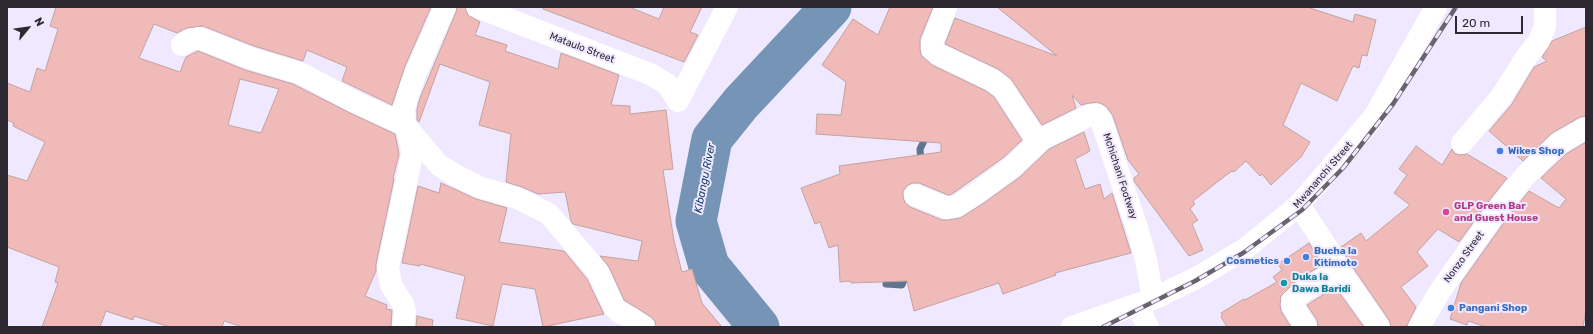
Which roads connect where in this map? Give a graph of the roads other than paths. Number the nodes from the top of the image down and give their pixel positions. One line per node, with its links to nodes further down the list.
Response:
1 (445, 7): 8 (street)
2 (477, 7): 3 (street, Mataulo Street)
3 (727, 7)
4 (946, 7): 10 (street)
5 (1436, 7): 13 (street, Mwananchi Street)
6 (1545, 7): 11 (street)
7 (182, 45): 8 (street)
8 (405, 125): 16 (street); 17 (street)
9 (1586, 128): 22 (street, Nonzo Street)
10 (1042, 139): 12 (street, Mchichani Footway); 15 (street, Mchichani Footway)
11 (1462, 143)
12 (915, 195)
13 (1299, 205): 14 (street); 15 (street, Mwananchi Street)
14 (1339, 270): 20 (street); 21 (street)
15 (1145, 302): 18 (street, Mwananchi Street); 19 (street)
16 (403, 327)
17 (644, 327)
18 (1072, 327)
19 (1148, 327)
20 (1306, 327)
21 (1379, 327)
22 (1419, 327)

